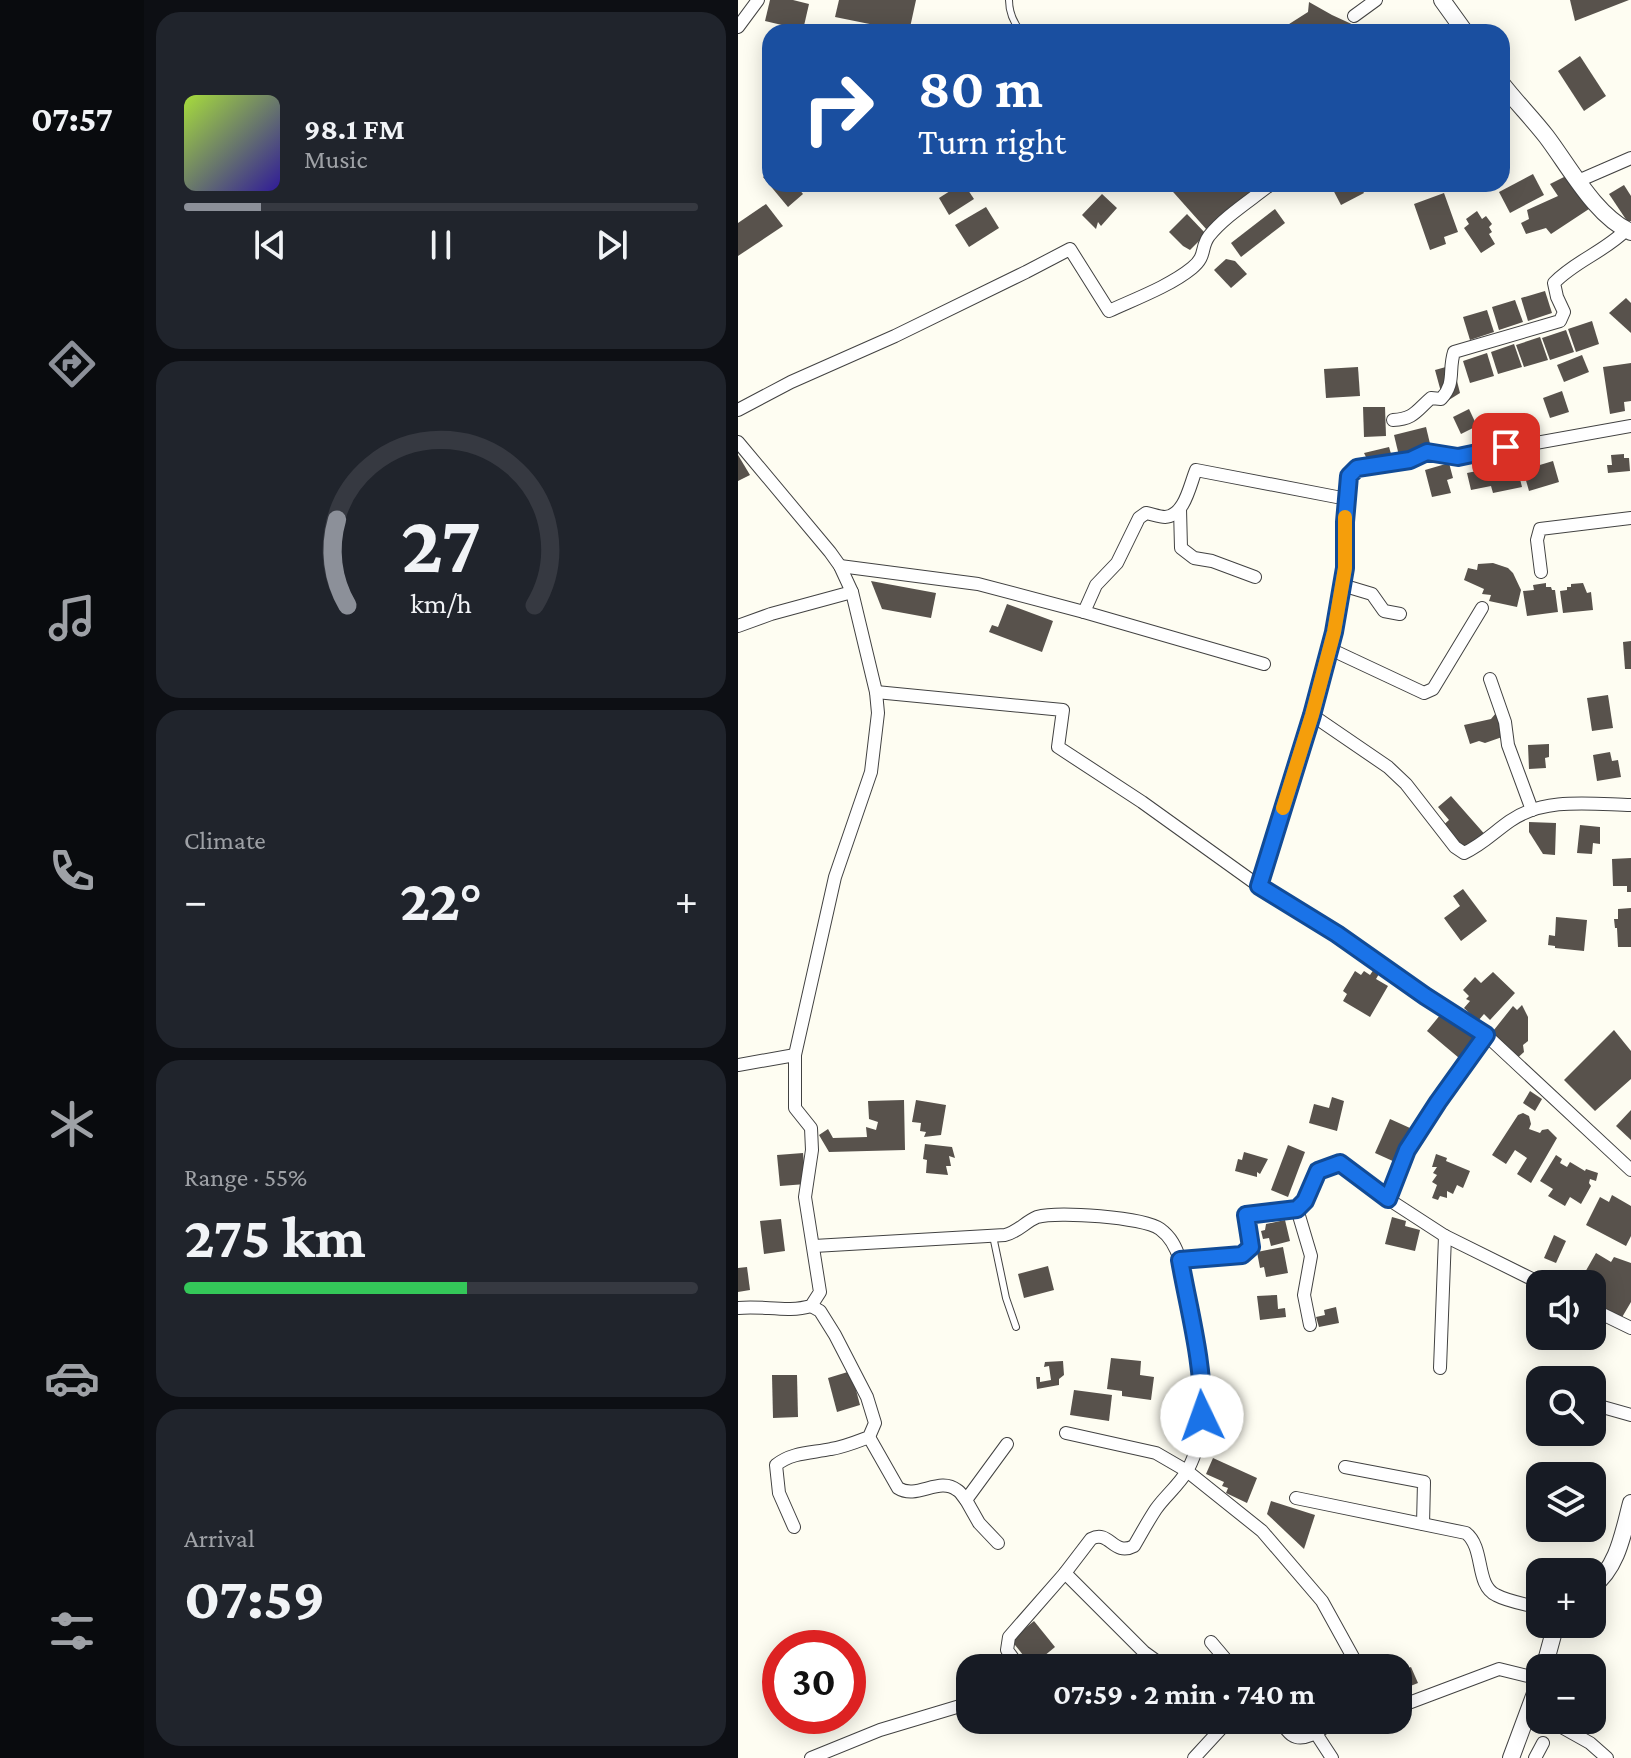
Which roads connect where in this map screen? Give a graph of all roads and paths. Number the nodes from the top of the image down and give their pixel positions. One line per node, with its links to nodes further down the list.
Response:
1 (758, 0): 8 (street)
2 (1009, 0): 6 (lane)
3 (1376, 0): 5 (street)
4 (1442, 0): 7 (street)
5 (1354, 16)
6 (1015, 24)
7 (1459, 24)
8 (738, 27)
9 (1510, 93): 11 (street)
10 (1631, 158): 11 (street)
11 (1578, 181): 13 (street)
12 (1261, 192): 14 (street)
13 (1628, 231): 15 (street)
14 (738, 410)
15 (1393, 420)
16 (1631, 426): 18 (street)
17 (738, 442): 21 (street)
18 (1347, 499): 19 (street); 24 (street)
19 (1180, 509): 23 (street); 27 (street)
20 (1631, 518): 22 (street)
21 (840, 566): 25 (street); 27 (street)
22 (1541, 572)
23 (1255, 577)
24 (1342, 585): 28 (street); 30 (street)
25 (852, 592): 29 (street); 33 (street)
26 (1482, 608): 30 (street)
27 (1084, 612): 31 (street)
28 (1400, 614)
29 (738, 626)
30 (1330, 649): 34 (street)
31 (1264, 664)
32 (1490, 679): 36 (street)
33 (876, 692): 37 (street); 39 (street)
34 (1312, 715): 36 (street); 37 (street)
35 (1631, 805): 36 (street)
36 (1532, 810)
37 (1259, 886): 38 (street)
38 (1486, 1035): 41 (street); 42 (street)
39 (795, 1055): 40 (street); 46 (street)
40 (738, 1065)
41 (1631, 1170)
42 (1388, 1199): 43 (street); 45 (street)
43 (1297, 1209): 47 (street); 52 (street)
44 (993, 1236): 46 (street); 47 (street); 53 (lane)
45 (1445, 1236): 48 (street); 55 (street)
46 (814, 1246): 49 (street)
47 (1180, 1260): 62 (street)
48 (1526, 1276)
49 (811, 1306): 50 (street); 59 (street)
50 (738, 1308)
51 (1606, 1316): 54 (street)
52 (1310, 1325)
53 (1016, 1327)
54 (1631, 1328)
55 (1440, 1368)
56 (1606, 1408): 57 (street)
57 (1631, 1415)
58 (1066, 1433): 62 (street)
59 (869, 1437): 64 (street); 67 (street)
60 (1007, 1444): 64 (street)
61 (1345, 1467): 66 (street)
62 (1187, 1471): 70 (street); 76 (street)
63 (1296, 1498): 66 (street)
64 (966, 1500): 68 (street)
65 (1631, 1503): 69 (street)
66 (1423, 1524): 71 (street)
67 (794, 1527)
68 (998, 1543)
69 (1606, 1572)
70 (1065, 1573): 73 (street); 74 (street)
71 (1526, 1604)
72 (1211, 1642): 75 (street)
73 (1010, 1654)
74 (1147, 1654)
75 (1221, 1654)
76 (1351, 1654)
77 (1526, 1676): 78 (street)
78 (1412, 1702)
79 (956, 1707): 87 (street)
80 (1526, 1729): 90 (street)
81 (1216, 1734): 88 (street)
82 (1291, 1734): 83 (street)
83 (1311, 1734)
84 (1316, 1734): 89 (street)
85 (1574, 1734): 92 (street)
86 (1543, 1743): 91 (street)
87 (811, 1758)
88 (1194, 1758)
89 (1332, 1758)
90 (1511, 1758)
91 (1535, 1758)
92 (1607, 1758)

